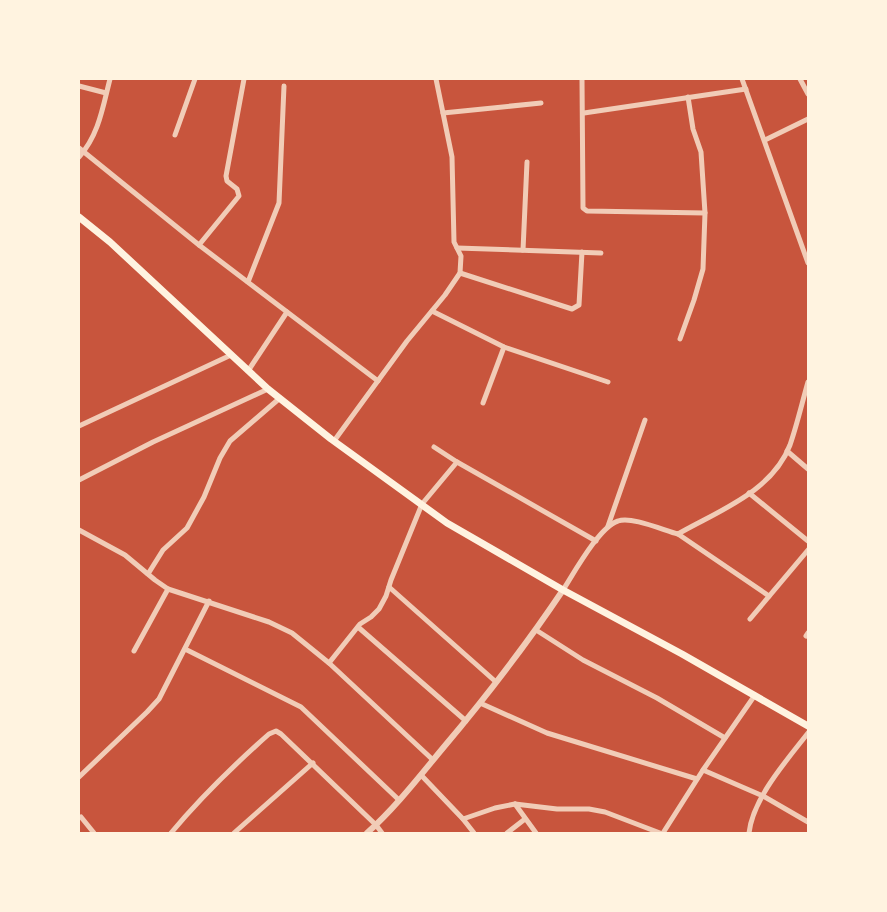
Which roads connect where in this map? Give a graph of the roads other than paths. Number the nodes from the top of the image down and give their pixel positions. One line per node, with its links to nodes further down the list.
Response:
1 (110, 79): 11 (street)
2 (195, 79): 18 (street)
3 (244, 79): 25 (street)
4 (436, 79): 15 (street)
5 (582, 79): 16 (street)
6 (742, 79): 10 (street)
7 (800, 79): 12 (street)
8 (79, 86): 11 (street)
9 (284, 86): 32 (street)
10 (746, 89): 13 (street); 19 (street)
11 (106, 93): 20 (street)
12 (808, 94)
13 (688, 97): 16 (street); 23 (street)
14 (541, 103): 15 (street)
15 (443, 113): 26 (street)
16 (584, 113): 23 (street)
17 (808, 119): 19 (street)
18 (175, 134)
19 (765, 140): 30 (street)
20 (81, 150): 21 (street); 25 (street)
21 (79, 156)
22 (526, 162): 27 (street)
23 (705, 213): 35 (street)
24 (79, 217): 37 (main road)
25 (199, 245): 32 (street)
26 (457, 248): 27 (street); 31 (street)
27 (523, 250): 28 (street)
28 (582, 252): 29 (street); 31 (street)
29 (601, 253)
30 (808, 262)
31 (460, 272): 33 (street)
32 (248, 282): 34 (street)
33 (432, 311): 36 (street); 39 (street)
34 (287, 312): 38 (street); 39 (street)
35 (680, 339)
36 (504, 347): 40 (street); 44 (street)
37 (232, 355): 38 (main road); 46 (street)
38 (248, 371): 42 (main road)
39 (378, 381): 47 (street)
40 (608, 382)
41 (808, 382): 49 (street)
42 (268, 389): 43 (main road); 52 (street)
43 (280, 398): 47 (main road); 61 (street)
44 (483, 402)
45 (646, 420): 55 (street)
46 (79, 426)
47 (334, 441): 54 (main road)
48 (434, 447): 50 (street)
49 (787, 451): 51 (street); 53 (street)
50 (457, 462): 54 (street); 58 (street)
51 (808, 469)
52 (79, 480)
53 (749, 493): 57 (street); 59 (street)
54 (422, 504): 62 (street); 64 (main road)
55 (608, 526): 57 (street); 58 (street)
56 (79, 530): 61 (street)
57 (678, 534): 65 (street)
58 (596, 541): 64 (street)
59 (808, 541)
60 (808, 550): 65 (street)
61 (148, 574): 63 (street)
62 (389, 587): 68 (street); 73 (street)
63 (168, 588): 66 (street); 71 (street)
64 (563, 590): 69 (street); 74 (main road)
65 (769, 596): 67 (street)
66 (209, 601): 70 (street); 72 (street)
67 (750, 619)
68 (358, 627): 72 (street); 76 (street)
69 (536, 630): 73 (street); 79 (street)
70 (185, 649): 84 (street); 87 (street)
71 (134, 651)
72 (329, 663): 80 (street)
73 (496, 682): 75 (street)
74 (755, 696): 77 (main road); 79 (street)
75 (480, 703): 76 (street); 85 (street)
76 (466, 721): 80 (street)
77 (808, 726)
78 (808, 733): 86 (street)
79 (725, 738): 82 (street)
80 (433, 760): 83 (street)
81 (313, 762): 93 (street); 95 (street); 96 (street)
82 (703, 770): 85 (street); 86 (street)
83 (421, 775): 87 (street); 90 (street)
84 (79, 776)
85 (697, 779): 102 (street)
86 (763, 796): 92 (street); 103 (street)
87 (399, 800): 93 (street)
88 (515, 804): 90 (street); 91 (street); 102 (street)
89 (81, 817): 94 (street)
90 (463, 819): 99 (street)
91 (525, 819): 100 (street); 101 (street)
92 (808, 822)
93 (376, 825): 97 (street); 98 (street)
94 (94, 833)
95 (171, 833)
96 (234, 833)
97 (367, 833)
98 (382, 833)
99 (474, 833)
100 (507, 833)
101 (536, 833)
102 (662, 833)
103 (749, 833)

